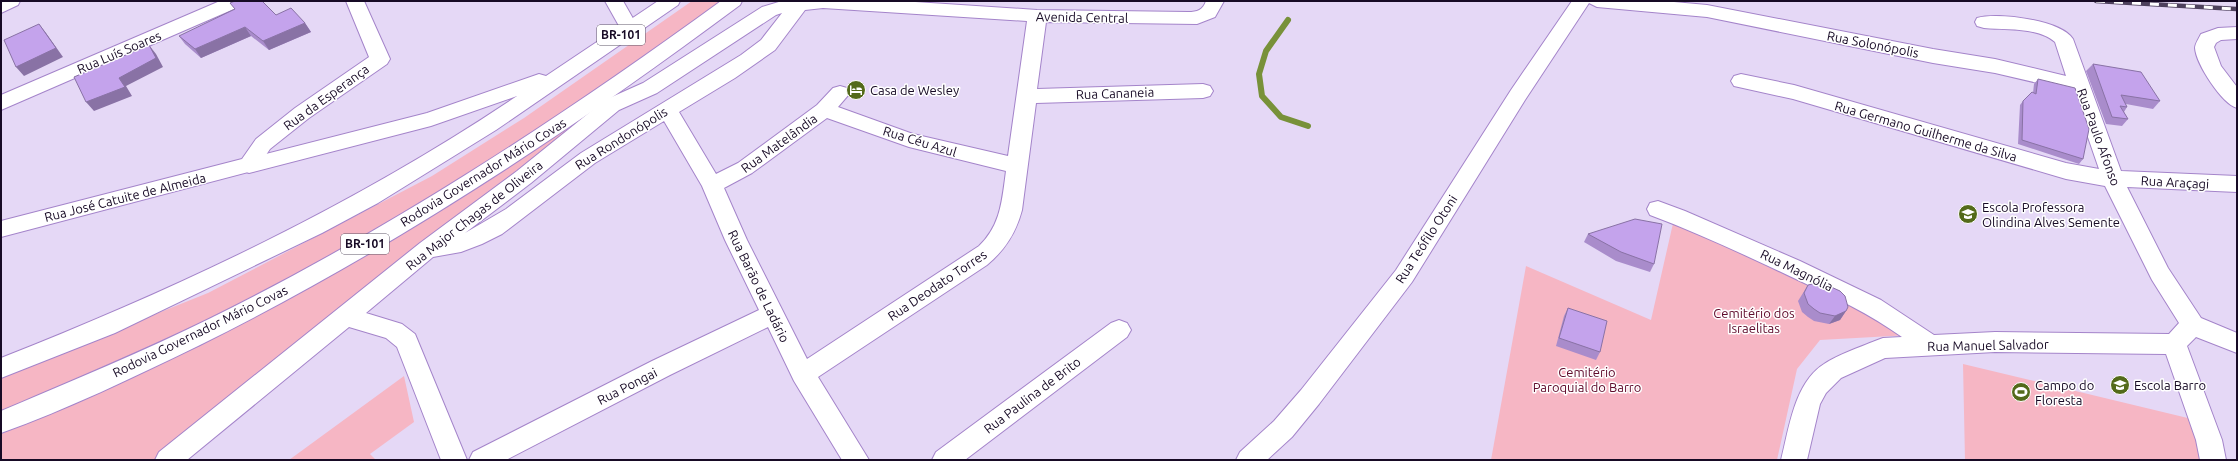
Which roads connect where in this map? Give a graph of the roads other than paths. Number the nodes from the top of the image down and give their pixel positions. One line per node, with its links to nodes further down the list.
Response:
1 (12, 1): 12 (main road)
2 (236, 1): 26 (main road, Rua Luís Soares)
3 (355, 1): 30 (main road, Rua da Esperança)
4 (614, 1): 17 (main road)
5 (671, 1): 17 (main road, BR-101)
6 (733, 1): 16 (main road, Rodovia Governador Mário Covas / BR-101)
7 (1215, 1): 14 (main road, Avenida Central)
8 (1581, 1): 53 (main road, Rua Teófilo Otoni)
9 (1597, 1): 21 (main road, Rua Solonópolis)
10 (800, 3): 11 (main road, Avenida Central); 27 (main road, Rua Major Chagas de Oliveira); 28 (main road, Rua Rondonópolis)
11 (937, 5): 13 (main road, Avenida Central)
12 (1, 7)
13 (1012, 8): 14 (main road, Avenida Central)
14 (1037, 16): 24 (main road, Rua Deodato Torres)
15 (1984, 22): 21 (main road, Rua Paulo Afonso)
16 (704, 23): 27 (main road); 47 (main road, Rodovia Governador Mário Covas / BR-101)
17 (630, 29): 19 (main road, BR-101)
18 (2237, 33): 25 (main road)
19 (572, 68): 30 (main road, Rua José Catuite de Almeida); 45 (main road, BR-101)
20 (1741, 80): 32 (main road, Rua Germano Guilherme da Silva)
21 (2081, 86): 32 (main road, Rua Paulo Afonso)
22 (1203, 91): 24 (main road, Rua Cananeia)
23 (840, 93): 29 (main road, Rua Matelândia)
24 (1027, 96): 31 (main road, Rua Deodato Torres)
25 (2237, 101)
26 (1, 103)
27 (612, 105): 37 (main road, Rua Major Chagas de Oliveira)
28 (667, 109): 34 (main road, Rua Barão de Ladário); 37 (main road, Rua Rondonópolis)
29 (824, 110): 31 (main road, Rua Céu Azul); 34 (main road, Rua Matelândia)
30 (249, 165): 36 (main road, Rua José Catuite de Almeida)
31 (1018, 166): 46 (main road, Rua Deodato Torres)
32 (2113, 179): 33 (main road, Rua Araçagi); 40 (main road, Rua Paulo Afonso)
33 (2237, 184)
34 (712, 185): 38 (main road, Rua Barão de Ladário)
35 (1658, 209): 44 (main road, Rua Magnólia)
36 (1, 229)
37 (428, 249): 39 (main road, Rua Major Chagas de Oliveira)
38 (773, 314): 46 (main road, Rua Barão de Ladário); 50 (main road, Rua Pongai)
39 (345, 316): 48 (main road, Rua Major Chagas de Oliveira); 49 (main road)
40 (2193, 325): 42 (main road); 43 (main road)
41 (1119, 330): 52 (main road, Rua Paulina de Brito)
42 (2237, 343)
43 (2174, 344): 44 (main road, Rua Manuel Salvador); 55 (main road)
44 (1929, 345): 54 (main road, Rua Manuel Salvador)
45 (1, 368)
46 (803, 374): 51 (main road, Rua Barão de Ladário)
47 (1, 422)
48 (168, 460)
49 (454, 460)
50 (482, 460)
51 (856, 460)
52 (944, 460)
53 (1249, 460)
54 (1794, 460)
55 (2213, 460)

